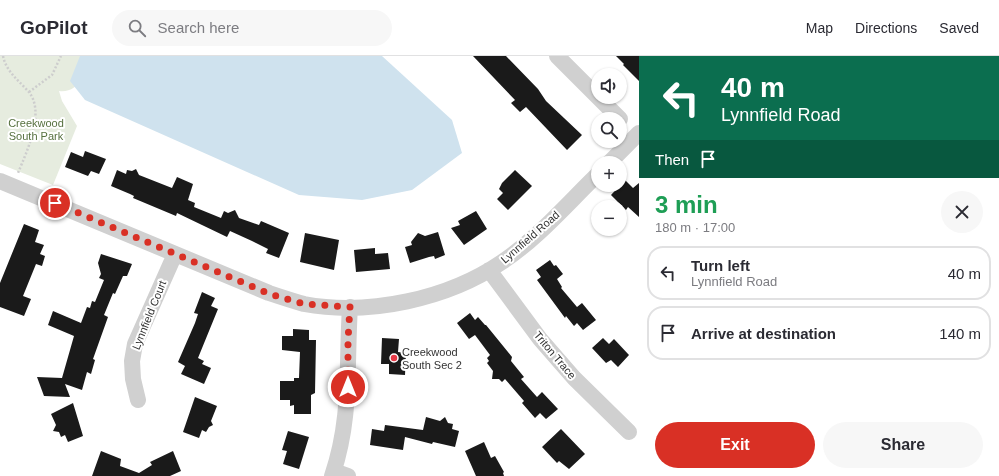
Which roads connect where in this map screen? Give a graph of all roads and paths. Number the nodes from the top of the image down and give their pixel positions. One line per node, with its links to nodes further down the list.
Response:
1 (3, 56): 4 (path)
2 (62, 56): 4 (path)
3 (557, 56): 5 (street)
4 (29, 92): 10 (path)
5 (613, 112)
6 (627, 126): 7 (street)
7 (638, 136): 8 (street)
8 (617, 156)
9 (591, 181): 12 (street, Lynnfield Road)
10 (3, 183): 11 (street, Lynnfield Road)
11 (175, 254): 13 (street, Lynnfield Road); 14 (street, Lynnfield Court)
12 (489, 270): 13 (street, Lynnfield Road); 15 (street, Triton Trace)
13 (350, 307): 16 (street)
14 (138, 400)
15 (630, 432)
16 (338, 474)

